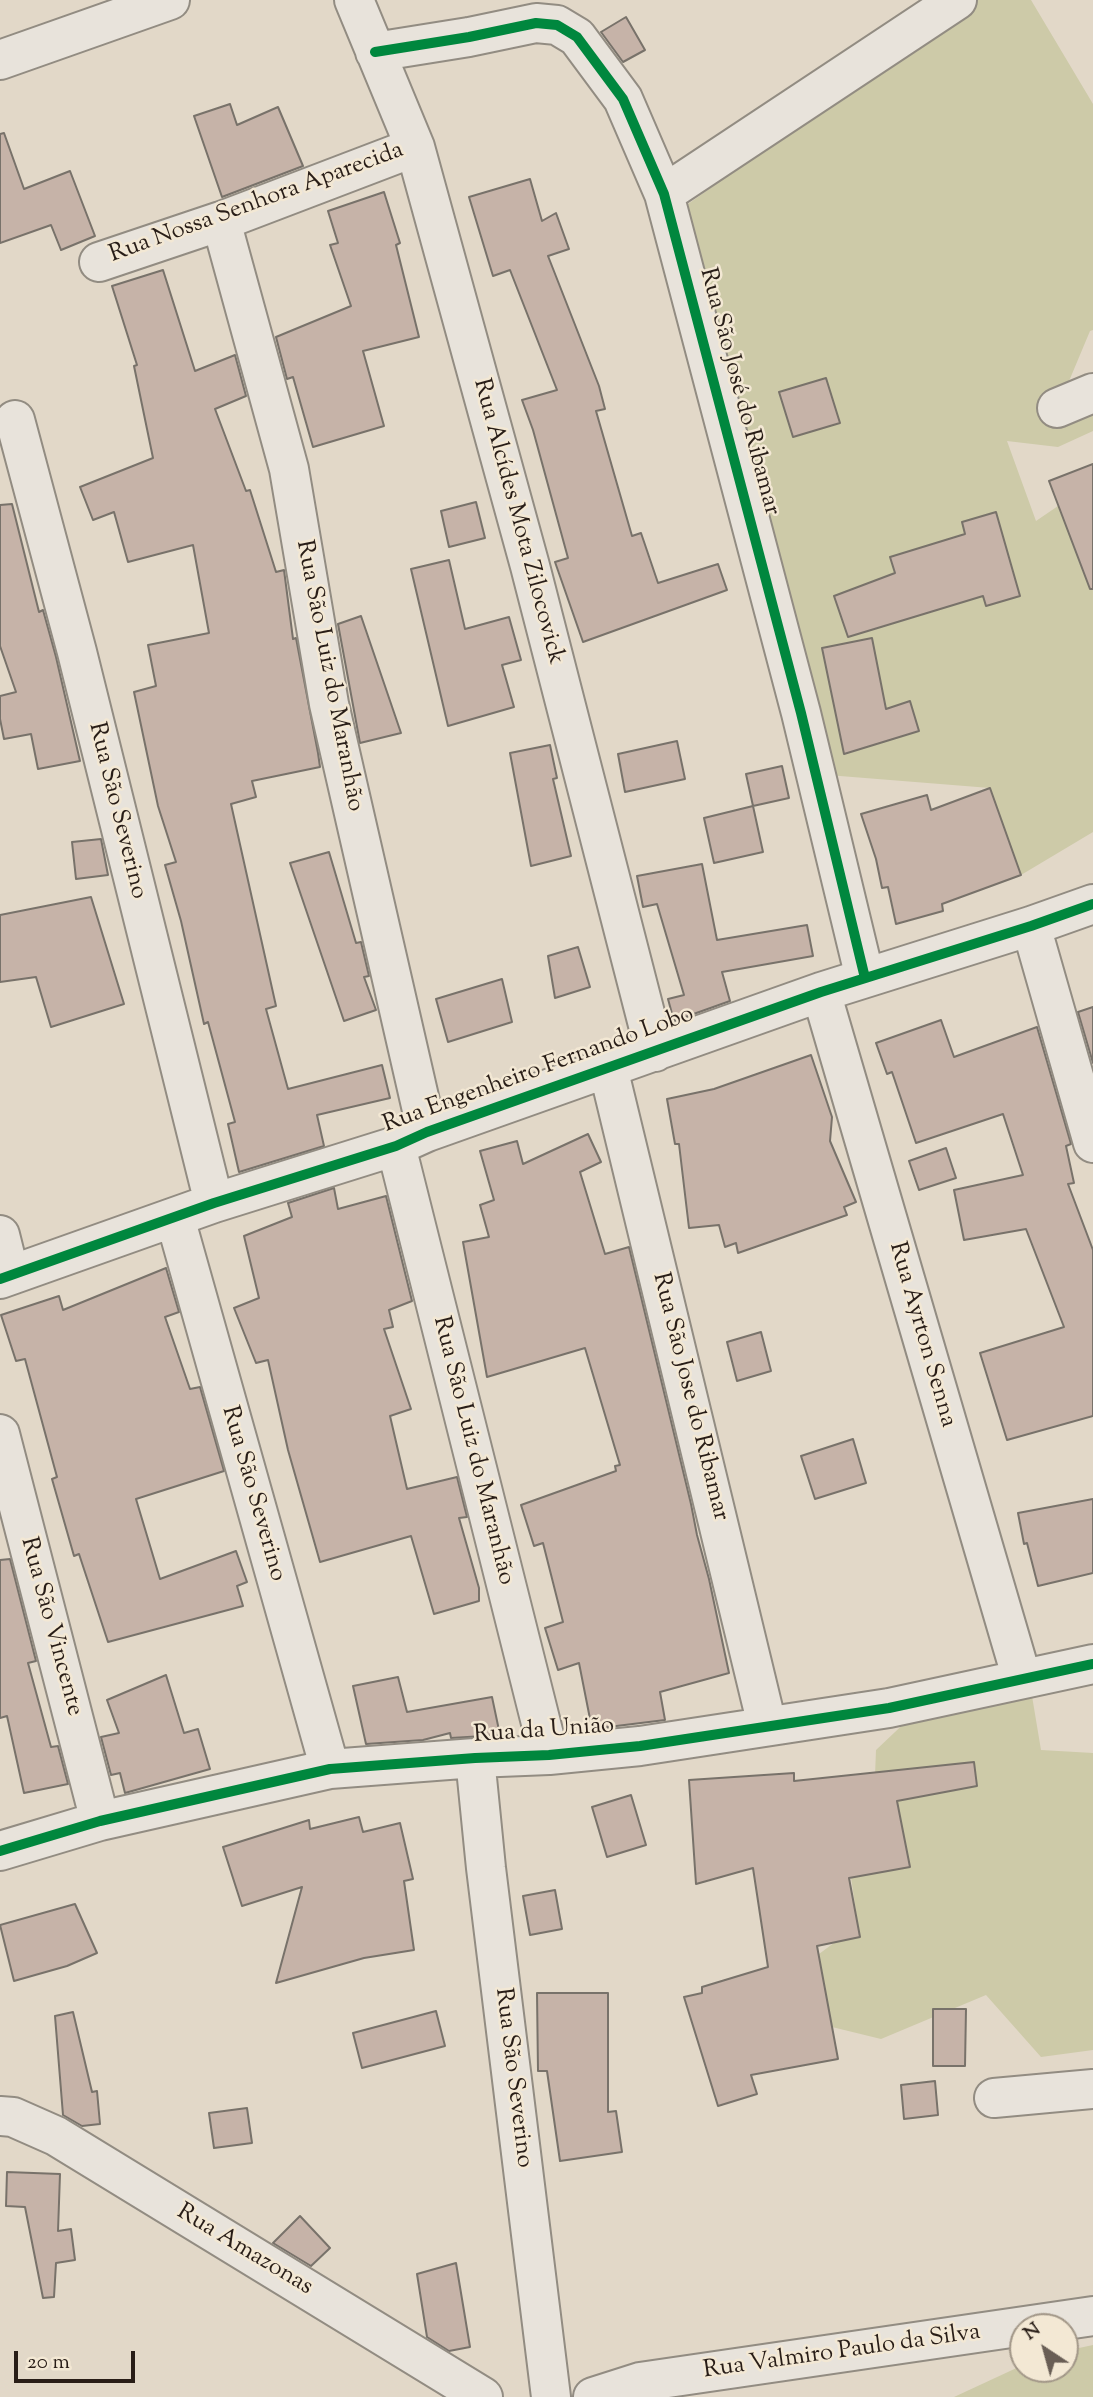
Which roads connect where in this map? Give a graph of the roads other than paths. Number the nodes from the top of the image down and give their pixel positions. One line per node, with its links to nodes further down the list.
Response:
1 (170, 0): 5 (street)
2 (354, 0): 4 (street, Rua Alcídes Mota Zilocovick)
3 (957, 0): 7 (street)
4 (375, 52): 6 (street, Rua Alcídes Mota Zilocovick); 7 (street, Rua São José do Ribamar)
5 (0, 60)
6 (415, 147): 8 (street, Rua Nossa Senhora Aparecida); 17 (street, Rua Alcídes Mota Zilocovick)
7 (664, 194): 15 (street, Rua São José do Ribamar)
8 (221, 221): 9 (street, Rua Nossa Senhora Aparecida); 19 (street, Rua São Luiz do Maranhão)
9 (99, 262)
10 (1093, 393): 11 (street)
11 (1057, 408)
12 (15, 420): 21 (street, Rua São Severino)
13 (1093, 904): 14 (street, Rua Engenheiro Fernando Lobo)
14 (1031, 926): 15 (street, Rua Engenheiro Fernando Lobo); 20 (street)
15 (865, 978): 16 (street, Rua Engenheiro Fernando Lobo)
16 (821, 992): 17 (street, Rua Engenheiro Fernando Lobo); 27 (street, Rua Ayrton Senna)
17 (655, 1052): 18 (street, Rua Engenheiro Fernando Lobo)
18 (608, 1068): 19 (street, Rua Engenheiro Fernando Lobo); 28 (street, Rua São Jose do Ribamar)
19 (412, 1139): 21 (street, Rua Engenheiro Fernando Lobo); 29 (street, Rua São Luiz do Maranhão)
20 (1093, 1143)
21 (214, 1203): 22 (street, Rua Engenheiro Fernando Lobo)
22 (175, 1218): 24 (street, Rua Engenheiro Fernando Lobo); 31 (street, Rua São Severino)
23 (0, 1235): 24 (street)
24 (5, 1277)
25 (0, 1434): 32 (street, Rua São Vincente)
26 (1093, 1664): 27 (street, Rua da União)
27 (1022, 1679): 28 (street, Rua da União)
28 (767, 1725): 29 (street, Rua da União)
29 (549, 1755): 30 (street, Rua da União)
30 (475, 1758): 31 (street, Rua da União); 40 (street, Rua São Severino)
31 (330, 1769): 32 (street, Rua da União)
32 (100, 1821): 33 (street, Rua da União)
33 (0, 1851)
34 (1093, 2089): 35 (street)
35 (994, 2098)
36 (0, 2116): 39 (street, Rua Amazonas)
37 (1093, 2316): 38 (street, Rua Valmiro Paulo da Silva)
38 (643, 2390): 41 (street, Rua Valmiro Paulo da Silva)
39 (483, 2397)
40 (551, 2397)
41 (593, 2397)

